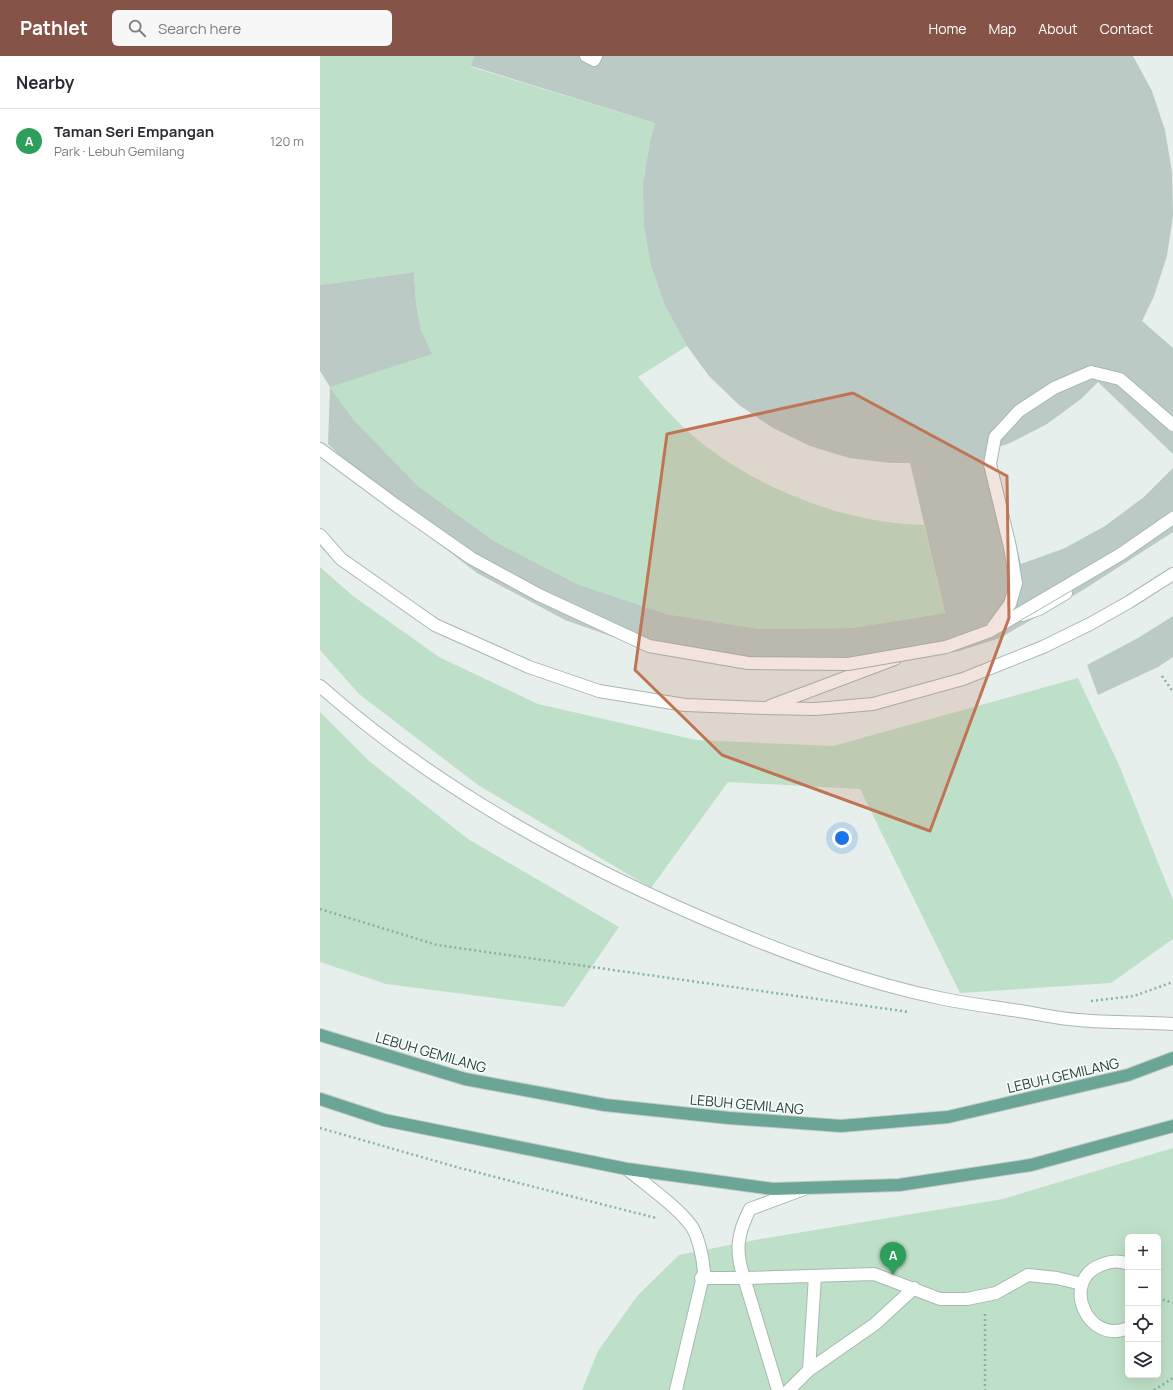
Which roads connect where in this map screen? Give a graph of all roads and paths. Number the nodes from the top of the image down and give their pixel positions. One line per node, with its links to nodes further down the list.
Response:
1 (586, 56): 2 (street)
2 (596, 56)
3 (1173, 425): 9 (street, bridge)
4 (320, 449): 9 (street, bridge)
5 (1173, 518): 9 (street, bridge)
6 (1173, 524): 13 (street)
7 (320, 535): 13 (street)
8 (1173, 574): 13 (street)
9 (990, 631)
10 (1162, 676): 12 (path)
11 (320, 686): 18 (street)
12 (1173, 692)
13 (763, 708)
14 (320, 909): 17 (path)
15 (1173, 982): 16 (path)
16 (1087, 1001)
17 (909, 1012)
18 (1173, 1024)
19 (320, 1035): 20 (main road, LEBUH GEMILANG)
20 (1173, 1058)
21 (320, 1099): 24 (main road)
22 (1173, 1126): 25 (main road)
23 (320, 1128): 26 (path)
24 (627, 1169): 25 (main road); 29 (street)
25 (807, 1188): 30 (street)
26 (661, 1220)
27 (1125, 1262): 31 (street)
28 (815, 1276): 30 (street); 32 (street); 37 (street)
29 (701, 1278): 30 (street); 39 (street)
30 (744, 1278): 40 (street)
31 (1082, 1284): 33 (street); 36 (street)
32 (914, 1288): 33 (street); 37 (street)
33 (984, 1295): 42 (path)
34 (1161, 1299): 35 (path)
35 (1173, 1303)
36 (1125, 1329)
37 (810, 1370): 41 (street)
38 (1173, 1378): 43 (path)
39 (676, 1390)
40 (778, 1390)
41 (789, 1390)
42 (985, 1390)
43 (1154, 1390)

